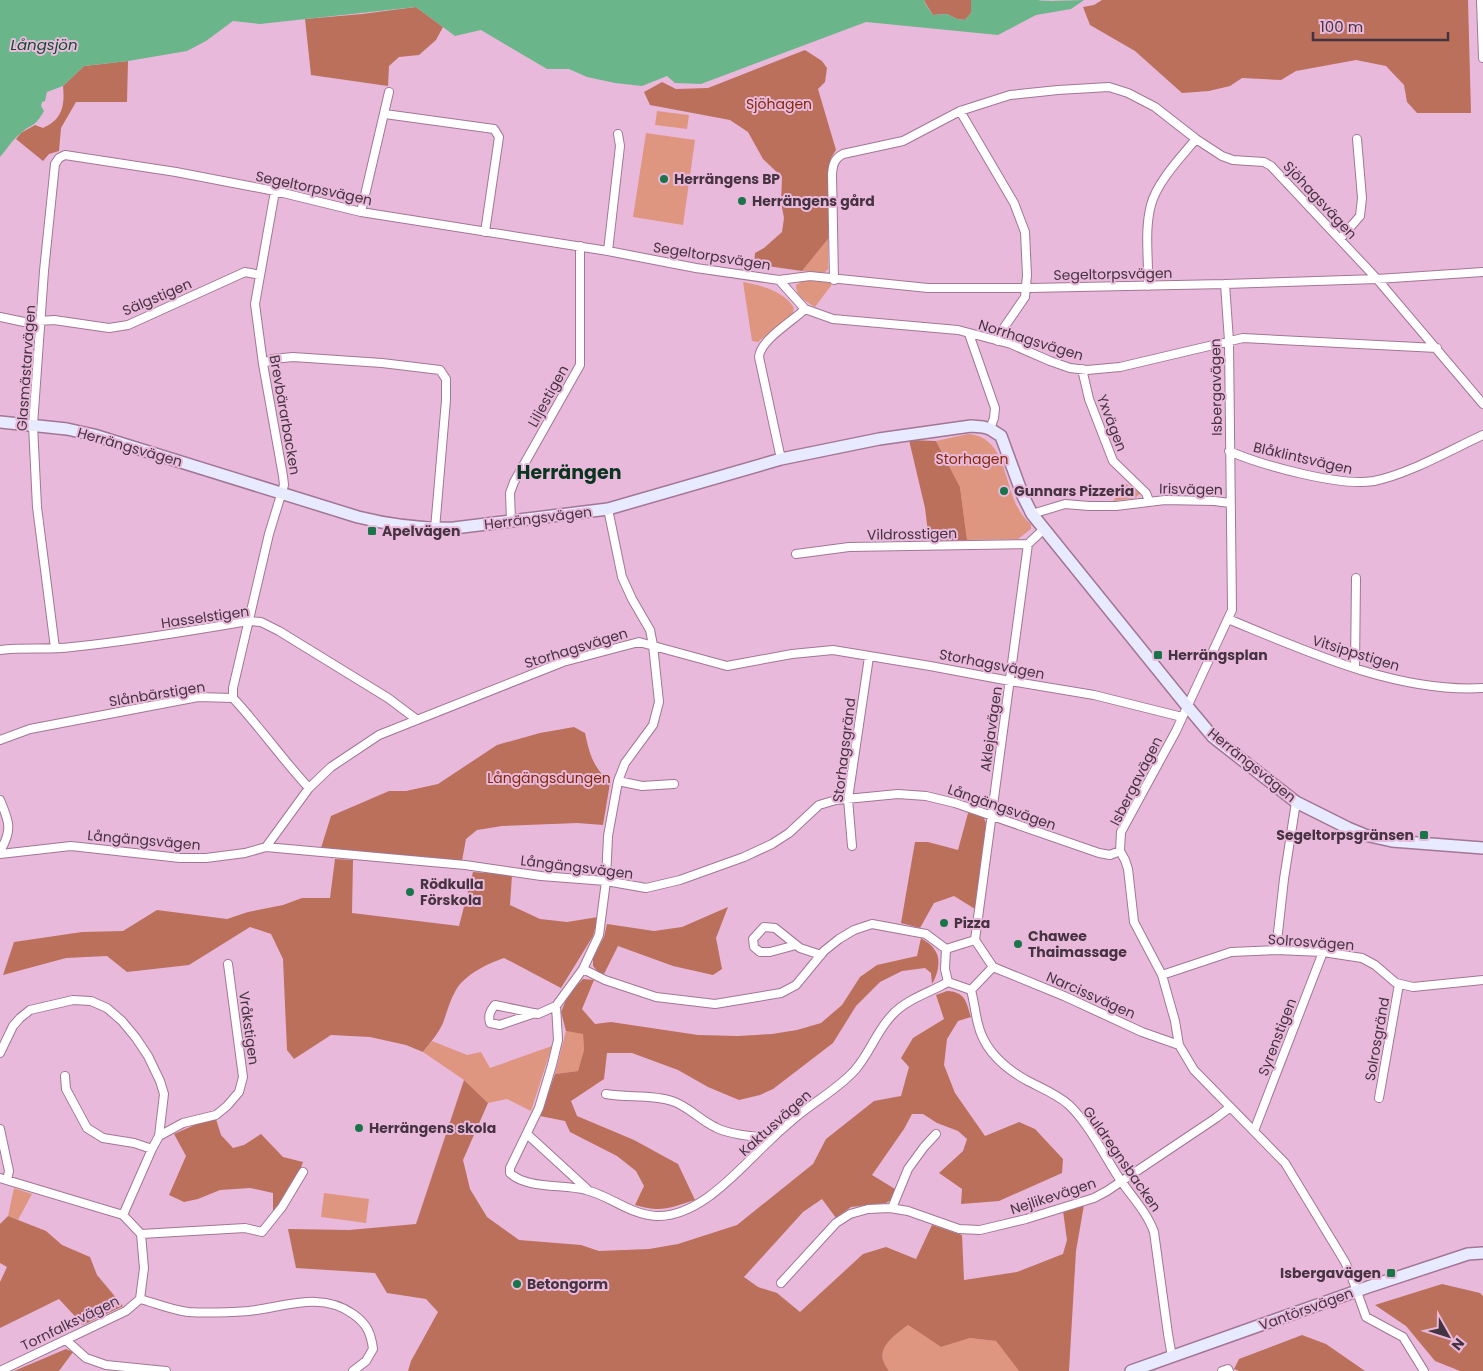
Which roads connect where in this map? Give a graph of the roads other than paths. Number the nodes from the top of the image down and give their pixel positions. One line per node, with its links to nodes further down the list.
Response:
1 (1481, 0): 2 (street)
2 (1483, 58)
3 (389, 92): 5 (street)
4 (960, 111): 7 (street, Sjöhagsvägen); 20 (street, Sjöhagsvägen); 23 (street)
5 (385, 114): 11 (street); 12 (street)
6 (618, 134): 15 (street)
7 (1196, 139): 13 (street, Sjöhagsvägen); 22 (street)
8 (1357, 139): 13 (street)
9 (65, 155): 10 (street, Segeltorpsvägen); 26 (street, Glasmästarvägen)
10 (275, 192): 11 (street, Segeltorpsvägen); 17 (street, Brevbärarbacken)
11 (361, 212): 12 (street, Segeltorpsvägen)
12 (485, 232): 14 (street, Segeltorpsvägen)
13 (1340, 239): 18 (street, Sjöhagsvägen)
14 (580, 246): 15 (street, Segeltorpsvägen); 45 (street, Liljestigen)
15 (608, 251): 19 (street, Segeltorpsvägen)
16 (1483, 272): 18 (street, Segeltorpsvägen)
17 (260, 275): 26 (street, Sälgstigen); 31 (street, Brevbärarbacken)
18 (1377, 279): 21 (street, Segeltorpsvägen); 30 (street, Sjöhagsvägen)
19 (779, 280): 20 (street, Segeltorpsvägen); 24 (street, Norrhagsvägen)
20 (834, 280): 23 (street, Segeltorpsvägen)
21 (1225, 284): 22 (street, Segeltorpsvägen); 29 (street, Isbergavägen)
22 (1148, 286): 23 (street, Segeltorpsvägen)
23 (1025, 288): 28 (street)
24 (805, 309): 27 (street, Norrhagsvägen); 39 (street)
25 (0, 317): 26 (street, Sälgstigen)
26 (42, 321): 35 (street, Glasmästarvägen)
27 (969, 334): 28 (street, Norrhagsvägen); 36 (street)
28 (998, 341): 32 (street, Norrhagsvägen)
29 (1229, 341): 30 (street, Norrhagsvägen); 32 (street, Norrhagsvägen); 38 (street, Isbergavägen)
30 (1437, 348): 33 (street, Sjöhagsvägen)
31 (263, 364): 40 (street, Brevbärarbacken); 46 (street)
32 (1082, 369): 41 (street, Yxvägen)
33 (1483, 404)
34 (0, 422): 35 (street, Herrängsvägen)
35 (32, 425): 40 (street, Herrängsvägen); 54 (street, Glasmästarvägen)
36 (990, 429): 39 (street, Herrängsvägen); 44 (street, Herrängsvägen)
37 (1483, 435): 38 (street, Blåklintsvägen)
38 (1229, 451): 42 (street, Isbergavägen)
39 (781, 459): 43 (street, Herrängsvägen)
40 (281, 493): 46 (street, Herrängsvägen); 52 (street, Brevbärarbacken)
41 (1149, 501): 42 (street, Irisvägen); 44 (street, Irisvägen)
42 (1230, 503): 51 (street, Isbergavägen)
43 (608, 509): 45 (street, Herrängsvägen); 53 (street)
44 (1032, 514): 47 (street, Herrängsvägen)
45 (511, 521): 46 (street, Herrängsvägen)
46 (435, 529)
47 (1044, 529): 48 (street); 61 (street, Herrängsvägen)
48 (1028, 544): 49 (street, Vildrosstigen); 58 (street, Aklejavägen)
49 (796, 554)
50 (1356, 578): 57 (street)
51 (1228, 619): 57 (street, Vitsippstigen); 61 (street, Isbergavägen)
52 (249, 622): 54 (street, Hasselstigen); 60 (street, Brevbärarbacken); 63 (street, Hasselstigen)
53 (653, 645): 56 (street, Storhagsvägen); 63 (street, Storhagsvägen); 65 (street)
54 (55, 648): 55 (street, Hasselstigen)
55 (0, 650)
56 (869, 657): 58 (street, Storhagsvägen); 68 (street, Storhagsgränd)
57 (1355, 668): 59 (street, Vitsippstigen)
58 (1010, 682): 62 (street, Storhagsvägen); 71 (street, Aklejavägen)
59 (1483, 688)
60 (233, 698): 64 (street, Slånbärstigen); 67 (street)
61 (1187, 706): 62 (street, Isbergavägen); 70 (street, Herrängsvägen)
62 (1182, 717): 75 (street, Isbergavägen)
63 (416, 719): 67 (street, Storhagsvägen)
64 (0, 740)
65 (618, 782): 66 (street); 77 (street)
66 (674, 784)
67 (309, 788): 73 (street, Storhagsvägen)
68 (848, 799): 71 (street, Långängsvägen); 72 (street, Storhagsgränd); 77 (street, Långängsvägen)
69 (0, 800): 76 (street)
70 (1296, 802): 74 (street, Herrängsvägen); 81 (street)
71 (992, 815): 75 (street, Långängsvägen); 78 (street, Aklejavägen)
72 (852, 846)
73 (266, 848): 76 (street, Långängsvägen); 77 (street, Långängsvägen)
74 (1483, 848)
75 (1120, 851): 87 (street, Isbergavägen)
76 (0, 852)
77 (606, 881): 86 (street)
78 (975, 940): 80 (street); 85 (street)
79 (796, 945): 79 (street); 83 (street)
80 (946, 949): 83 (street); 89 (street)
81 (1276, 950): 82 (street, Solrosvägen); 87 (street, Solrosvägen)
82 (1323, 952): 90 (street, Solrosvägen); 101 (street, Syrenstigen)
83 (821, 955): 86 (street)
84 (228, 964): 104 (street, Vråkstigen)
85 (993, 967): 91 (street); 94 (street, Narcissvägen)
86 (583, 969): 92 (street)
87 (1162, 976): 94 (street, Isbergavägen)
88 (1483, 980): 90 (street)
89 (948, 982): 91 (street); 105 (street, Kaktusvägen)
90 (1399, 984): 98 (street, Solrosgränd)
91 (971, 990): 109 (street, Guldregnsbacken)
92 (556, 1006): 93 (street); 102 (street)
93 (535, 1013): 93 (street)
94 (1179, 1045): 99 (street, Isbergavägen)
95 (0, 1053): 104 (street)
96 (65, 1076): 106 (street)
97 (606, 1094): 105 (street)
98 (1379, 1098)
99 (1230, 1108): 101 (street, Isbergavägen); 109 (street, Nejlikevägen)
100 (0, 1129): 108 (street)
101 (1254, 1131): 116 (street, Isbergavägen)
102 (527, 1134): 110 (street, Kaktusvägen); 110 (street, Kaktusvägen)
103 (936, 1134): 111 (street)
104 (159, 1136): 106 (street)
105 (772, 1138): 110 (street, Kaktusvägen)
106 (152, 1149): 112 (street)
107 (303, 1172): 113 (street)
108 (4, 1179): 112 (street)
109 (1121, 1180): 111 (street, Nejlikevägen); 119 (street, Guldregnsbacken)
110 (589, 1190)
111 (892, 1208): 115 (street, Nejlikevägen)
112 (123, 1215): 113 (street)
113 (141, 1234): 117 (street, Tornfalksvägen)
114 (1483, 1253): 116 (street, Vantörsvägen)
115 (781, 1283)
116 (1356, 1291): 119 (street, Vantörsvägen); 126 (street, Isbergavägen)
117 (140, 1299): 118 (street, Tornfalksvägen); 122 (street)
118 (66, 1340): 120 (street, Tornfalksvägen); 121 (street)
119 (1172, 1356): 123 (street, Vantörsvägen)
120 (0, 1371)
121 (166, 1371)
122 (353, 1371)
123 (1131, 1371)
124 (1222, 1371): 125 (street)
125 (1229, 1371)
126 (1424, 1371)

